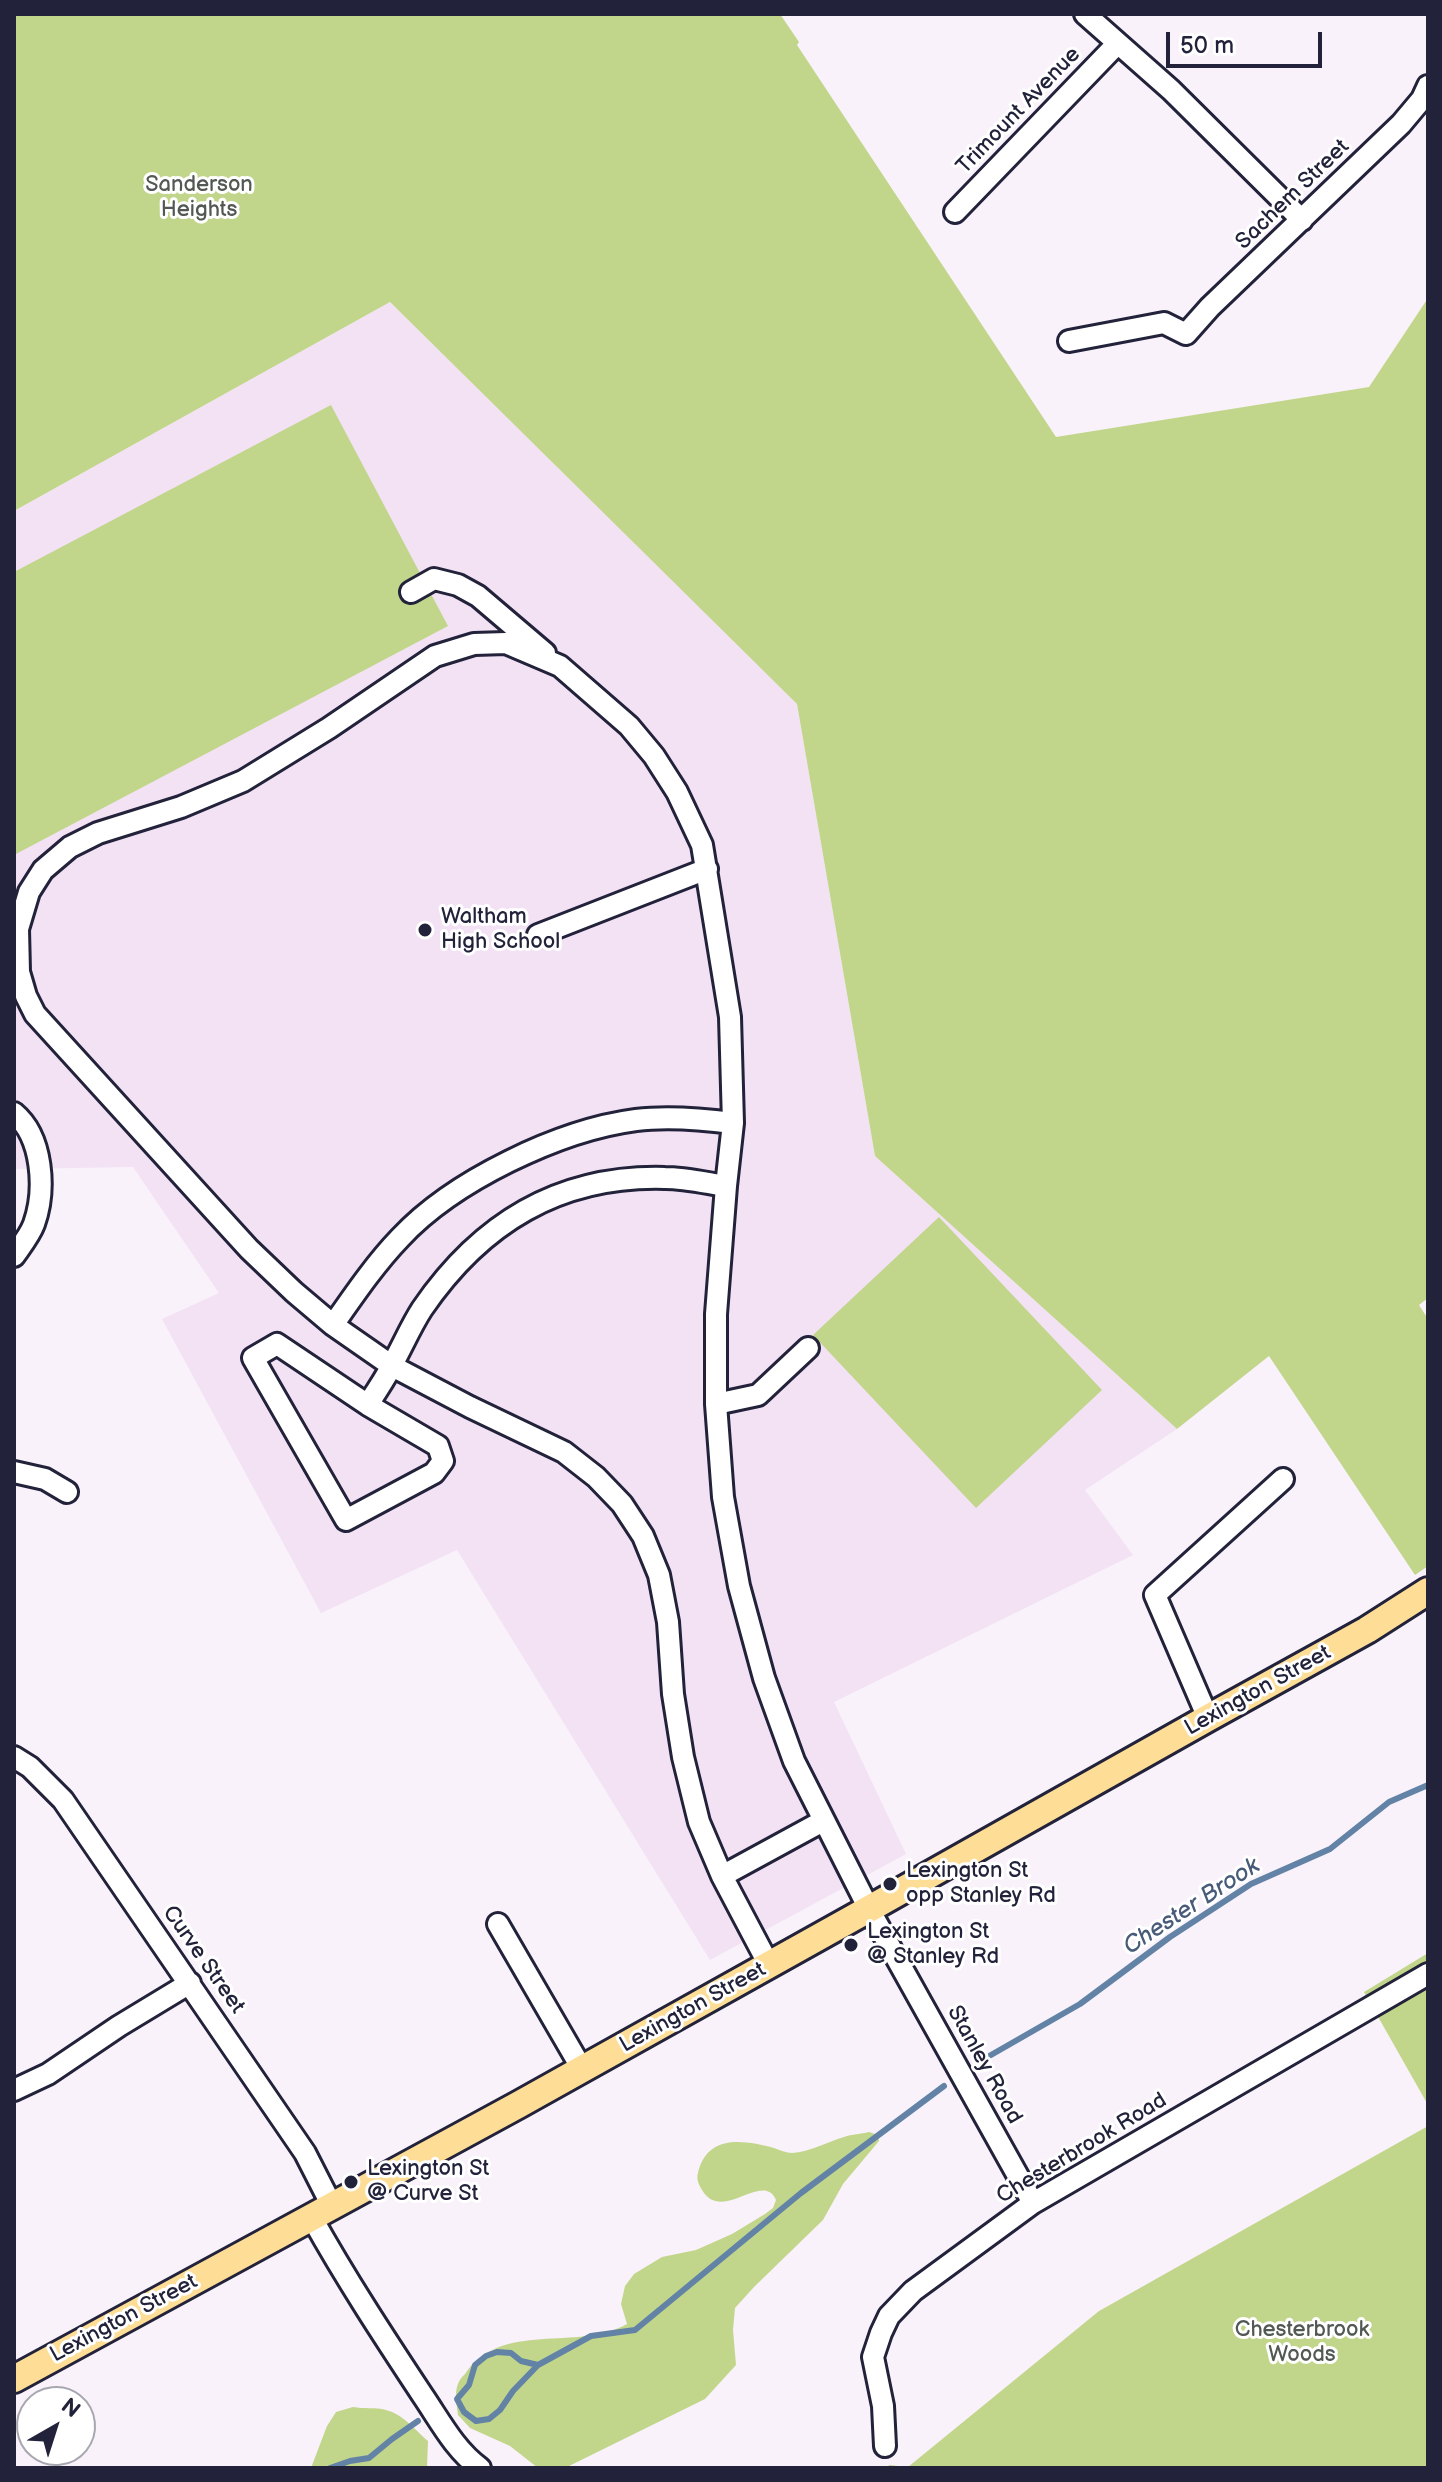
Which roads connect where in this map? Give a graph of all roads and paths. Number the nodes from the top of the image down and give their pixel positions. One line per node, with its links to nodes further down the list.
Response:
1 (1085, 14): 2 (street)
2 (1117, 44): 4 (street, Trimount Avenue); 5 (street)
3 (1428, 86): 5 (street, Sachem Street)
4 (955, 212)
5 (1302, 220): 6 (street, Sachem Street)
6 (1069, 341)
7 (411, 592): 8 (street, Stanley Road)
8 (560, 666): 9 (street, Stanley Road); 10 (street)
9 (707, 869): 11 (street); 14 (street, Stanley Road)
10 (16, 924): 12 (street)
11 (538, 935)
12 (17, 975): 17 (street)
13 (14, 1113): 16 (street)
14 (733, 1123): 15 (street, Stanley Road); 17 (street)
15 (726, 1186): 19 (street); 20 (street, Stanley Road)
16 (14, 1256)
17 (333, 1325): 19 (street)
18 (808, 1348): 20 (street)
19 (392, 1366): 21 (street); 31 (street)
20 (716, 1404): 30 (street, Stanley Road)
21 (368, 1405): 21 (street)
22 (14, 1472): 24 (street)
23 (1283, 1479): 28 (street)
24 (67, 1492)
25 (1428, 1591): 27 (main road, Lexington Street)
26 (1428, 1607): 27 (main road, Lexington Street)
27 (1367, 1630): 28 (main road, Lexington Street)
28 (1208, 1718): 32 (main road, Lexington Street)
29 (14, 1757): 36 (street, Curve Street)
30 (823, 1821): 31 (street); 32 (street, Stanley Road)
31 (722, 1876): 34 (street)
32 (869, 1909): 34 (main road, Lexington Street); 39 (street, Stanley Road)
33 (498, 1924): 37 (street)
34 (769, 1965): 37 (main road, Lexington Street)
35 (1428, 1974): 39 (street, Chesterbrook Road)
36 (190, 1983): 38 (street); 40 (street, Curve Street)
37 (582, 2069): 40 (main road, Lexington Street)
38 (14, 2090)
39 (1033, 2203): 42 (street, Chesterbrook Road)
40 (322, 2212): 41 (main road, Lexington Street); 43 (street, Curve Street)
41 (14, 2379)
42 (885, 2446)
43 (480, 2468)

